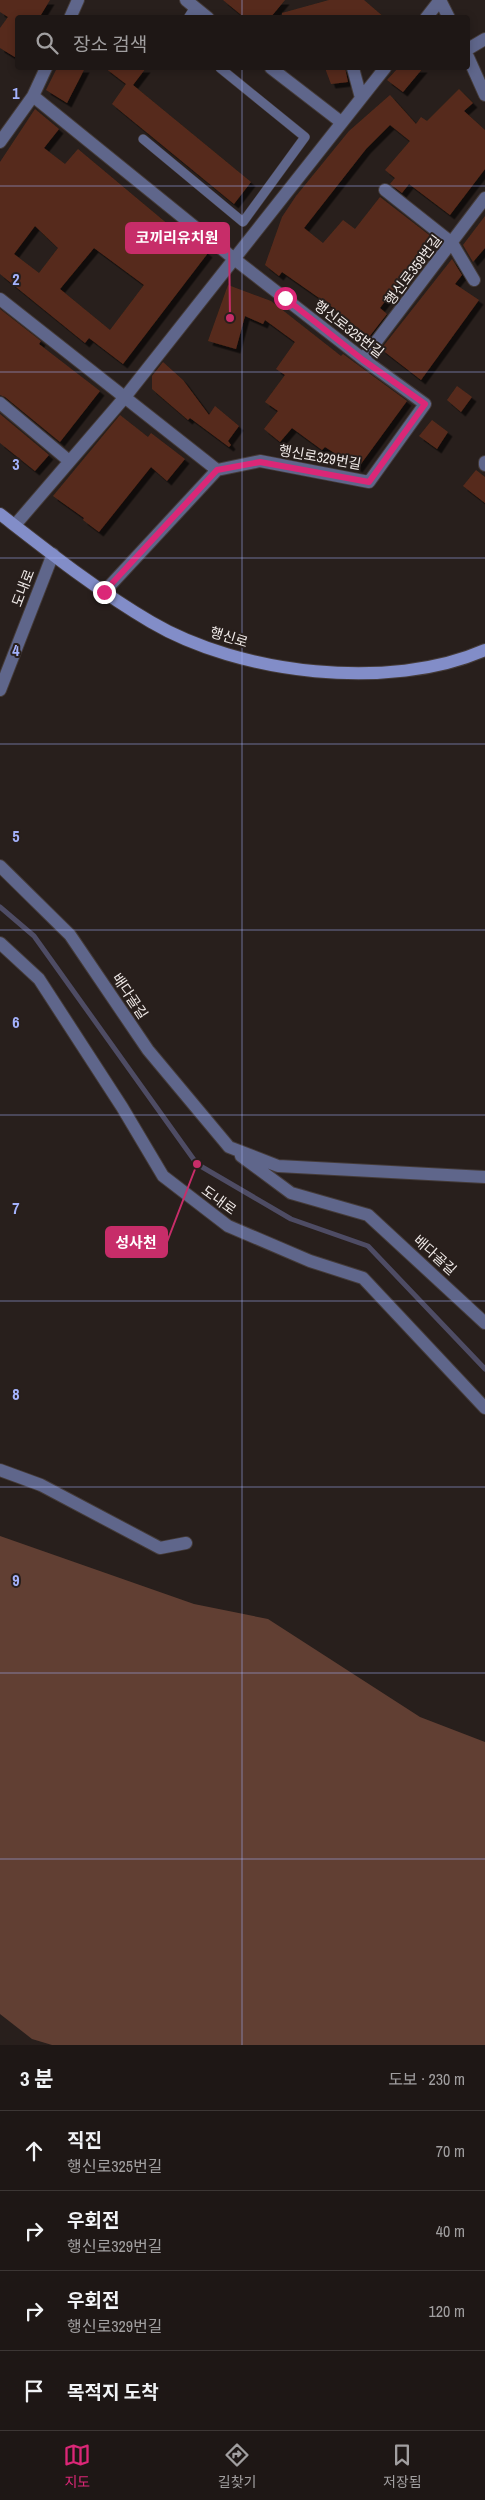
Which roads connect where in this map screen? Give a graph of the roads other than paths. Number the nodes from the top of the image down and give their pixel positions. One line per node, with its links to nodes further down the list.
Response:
1 (78, 0): 4 (street)
2 (440, 0): 6 (street); 7 (street)
3 (190, 8): 5 (street)
4 (71, 15)
5 (203, 15)
6 (428, 15)
7 (448, 15)
8 (485, 39): 9 (street)
9 (470, 48)
10 (470, 61): 16 (street)
11 (45, 70): 17 (street)
12 (222, 70): 20 (lane)
13 (274, 70): 19 (street)
14 (354, 70): 18 (street)
15 (383, 70): 18 (street)
16 (485, 95)
17 (33, 96): 21 (street); 25 (street, 행신로325번길)
18 (361, 98): 19 (street)
19 (341, 122): 25 (street)
20 (143, 139)
21 (0, 142)
22 (385, 190): 24 (street)
23 (485, 198): 24 (street, 행신로359번길)
24 (452, 243): 26 (street); 28 (street, 행신로359번길)
25 (233, 258): 28 (street, 행신로325번길); 29 (street)
26 (474, 280)
27 (0, 298): 29 (street)
28 (363, 360): 31 (street, 행신로325번길)
29 (125, 397): 32 (street); 33 (street)
30 (0, 403): 32 (street)
31 (425, 404): 33 (street, 행신로329번길)
32 (68, 460): 35 (street)
33 (217, 470): 37 (street)
34 (0, 514): 35 (main road, 행신로)
35 (15, 525): 36 (main road, 행신로)
36 (53, 554): 37 (main road, 행신로); 39 (street, 도내로)
37 (104, 592): 38 (main road, 행신로)
38 (485, 650)
39 (0, 690)
40 (0, 866): 42 (street, 배다골길)
41 (0, 943): 45 (street, 도내로)
42 (229, 1148): 43 (street); 44 (street, 배다골길)
43 (485, 1177)
44 (485, 1322)
45 (485, 1408)
46 (0, 1470): 47 (street)
47 (186, 1543)

